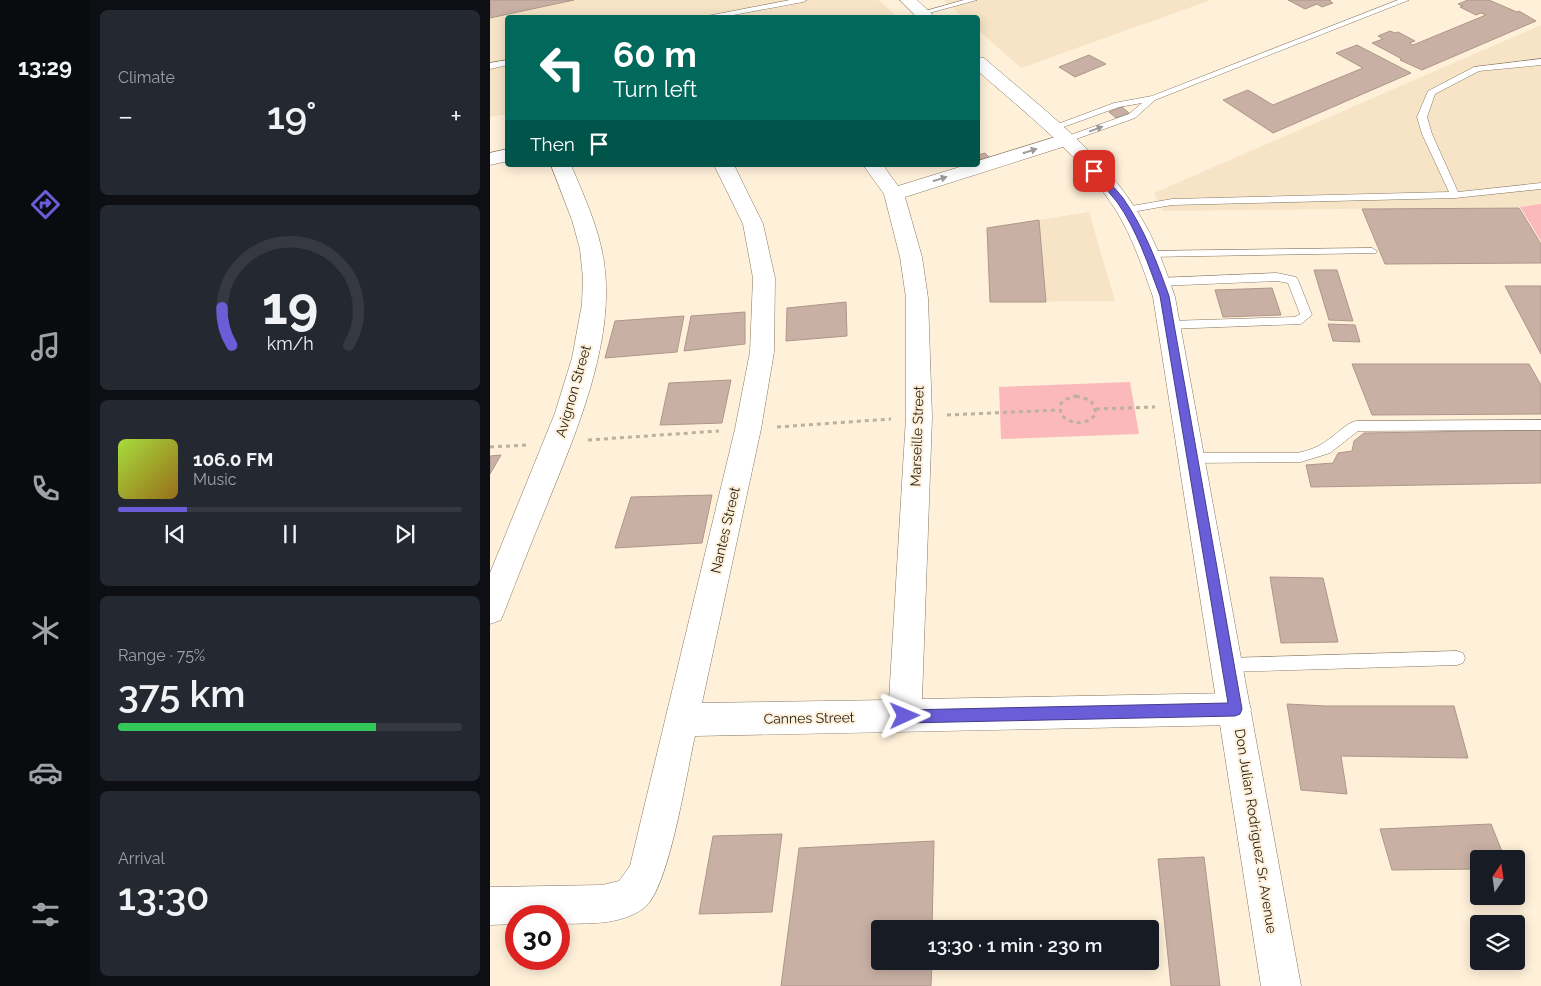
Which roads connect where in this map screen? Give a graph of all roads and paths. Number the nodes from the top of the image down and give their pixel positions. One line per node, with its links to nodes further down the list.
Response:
1 (803, 0): 5 (lane)
2 (908, 0): 6 (street)
3 (973, 0): 6 (lane)
4 (1405, 0): 11 (lane)
5 (718, 15)
6 (925, 15)
7 (1541, 62): 23 (lane)
8 (505, 63): 10 (lane)
9 (980, 64): 12 (street, Don Julian Rodriguez Sr. Avenue)
10 (490, 66)
11 (1154, 98): 12 (lane); 12 (lane, one-way to 11)
12 (1058, 134): 13 (street); 14 (street, one-way to 12); 24 (street, Don Julian Rodriguez Sr. Avenue)
13 (980, 151)
14 (980, 154)
15 (505, 156): 16 (street)
16 (490, 159)
17 (562, 167): 35 (street, Avignon Street)
18 (725, 167): 40 (street, Nantes Street)
19 (924, 167): 21 (street)
20 (930, 167): 21 (street, one-way to 20)
21 (884, 179): 39 (street, Marseille Street)
22 (1541, 186): 23 (lane)
23 (1455, 195): 24 (lane)
24 (1126, 210): 26 (street, Don Julian Rodriguez Sr. Avenue)
25 (1372, 251): 26 (lane)
26 (1149, 254): 27 (street, Don Julian Rodriguez Sr. Avenue)
27 (1159, 282): 28 (street, Don Julian Rodriguez Sr. Avenue); 28 (lane)
28 (1169, 325): 29 (street, Don Julian Rodriguez Sr. Avenue)
29 (1183, 407): 30 (path); 34 (street, Don Julian Rodriguez Sr. Avenue)
30 (1096, 409): 31 (path); 31 (path)
31 (1059, 410): 32 (path)
32 (1009, 411)
33 (1541, 424): 34 (lane)
34 (1192, 458): 37 (street, Don Julian Rodriguez Sr. Avenue)
35 (490, 610)
36 (1456, 658): 37 (lane)
37 (1228, 665): 38 (street, Don Julian Rodriguez Sr. Avenue)
38 (1235, 709): 39 (street, Cannes Street); 42 (street, Don Julian Rodriguez Sr. Avenue)
39 (905, 716): 40 (street, Cannes Street)
40 (682, 720): 41 (street, Nantes Street)
41 (490, 906)
42 (1282, 986)

